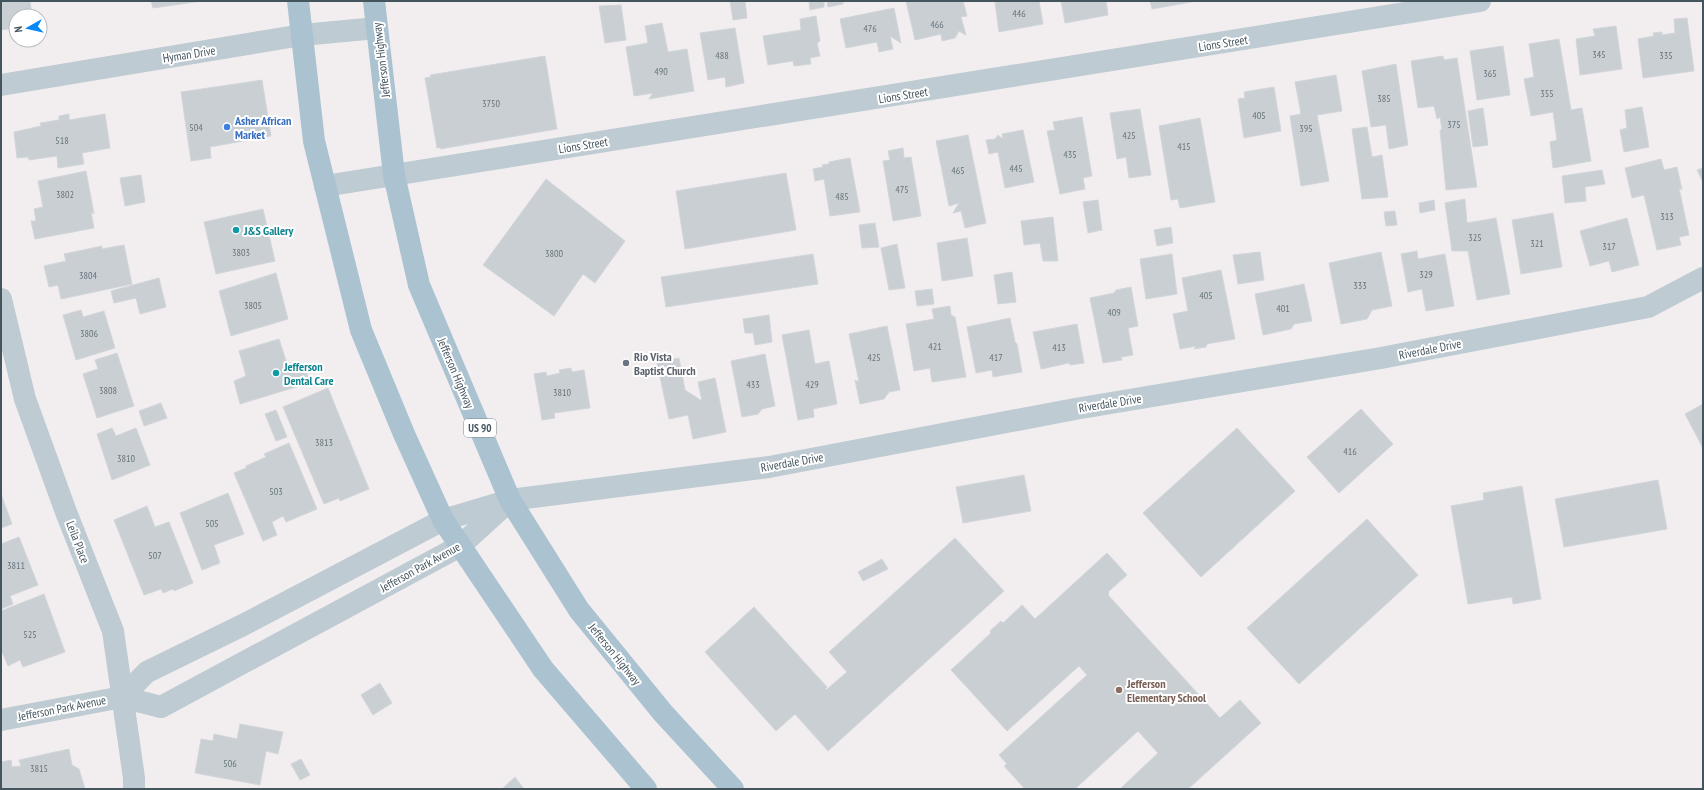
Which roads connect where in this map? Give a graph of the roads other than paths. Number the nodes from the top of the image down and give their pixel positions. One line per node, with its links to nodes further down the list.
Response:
1 (298, 1): 5 (main road)
2 (374, 1): 4 (main road, Jefferson Highway / US 90)
3 (1480, 1): 7 (street, Lions Street)
4 (377, 28): 5 (street, Hyman Drive); 7 (main road, Jefferson Highway / US 90)
5 (302, 35): 6 (street, Hyman Drive); 8 (main road)
6 (1, 85)
7 (394, 175): 8 (street, Lions Street); 11 (main road, Jefferson Highway / US 90)
8 (326, 186): 12 (main road)
9 (1703, 278): 11 (street, Riverdale Drive)
10 (1, 299): 14 (street, Leila Place)
11 (510, 500): 12 (street, Jefferson Park Avenue); 13 (street, Jefferson Park Avenue); 18 (main road, Jefferson Highway / US 90)
12 (443, 520): 13 (main road); 14 (street, Jefferson Park Avenue)
13 (460, 546): 14 (street, Jefferson Park Avenue); 17 (main road)
14 (122, 696): 15 (street, Jefferson Park Avenue); 16 (street, Leila Place)
15 (1, 720)
16 (134, 789)
17 (646, 789)
18 (733, 789)

